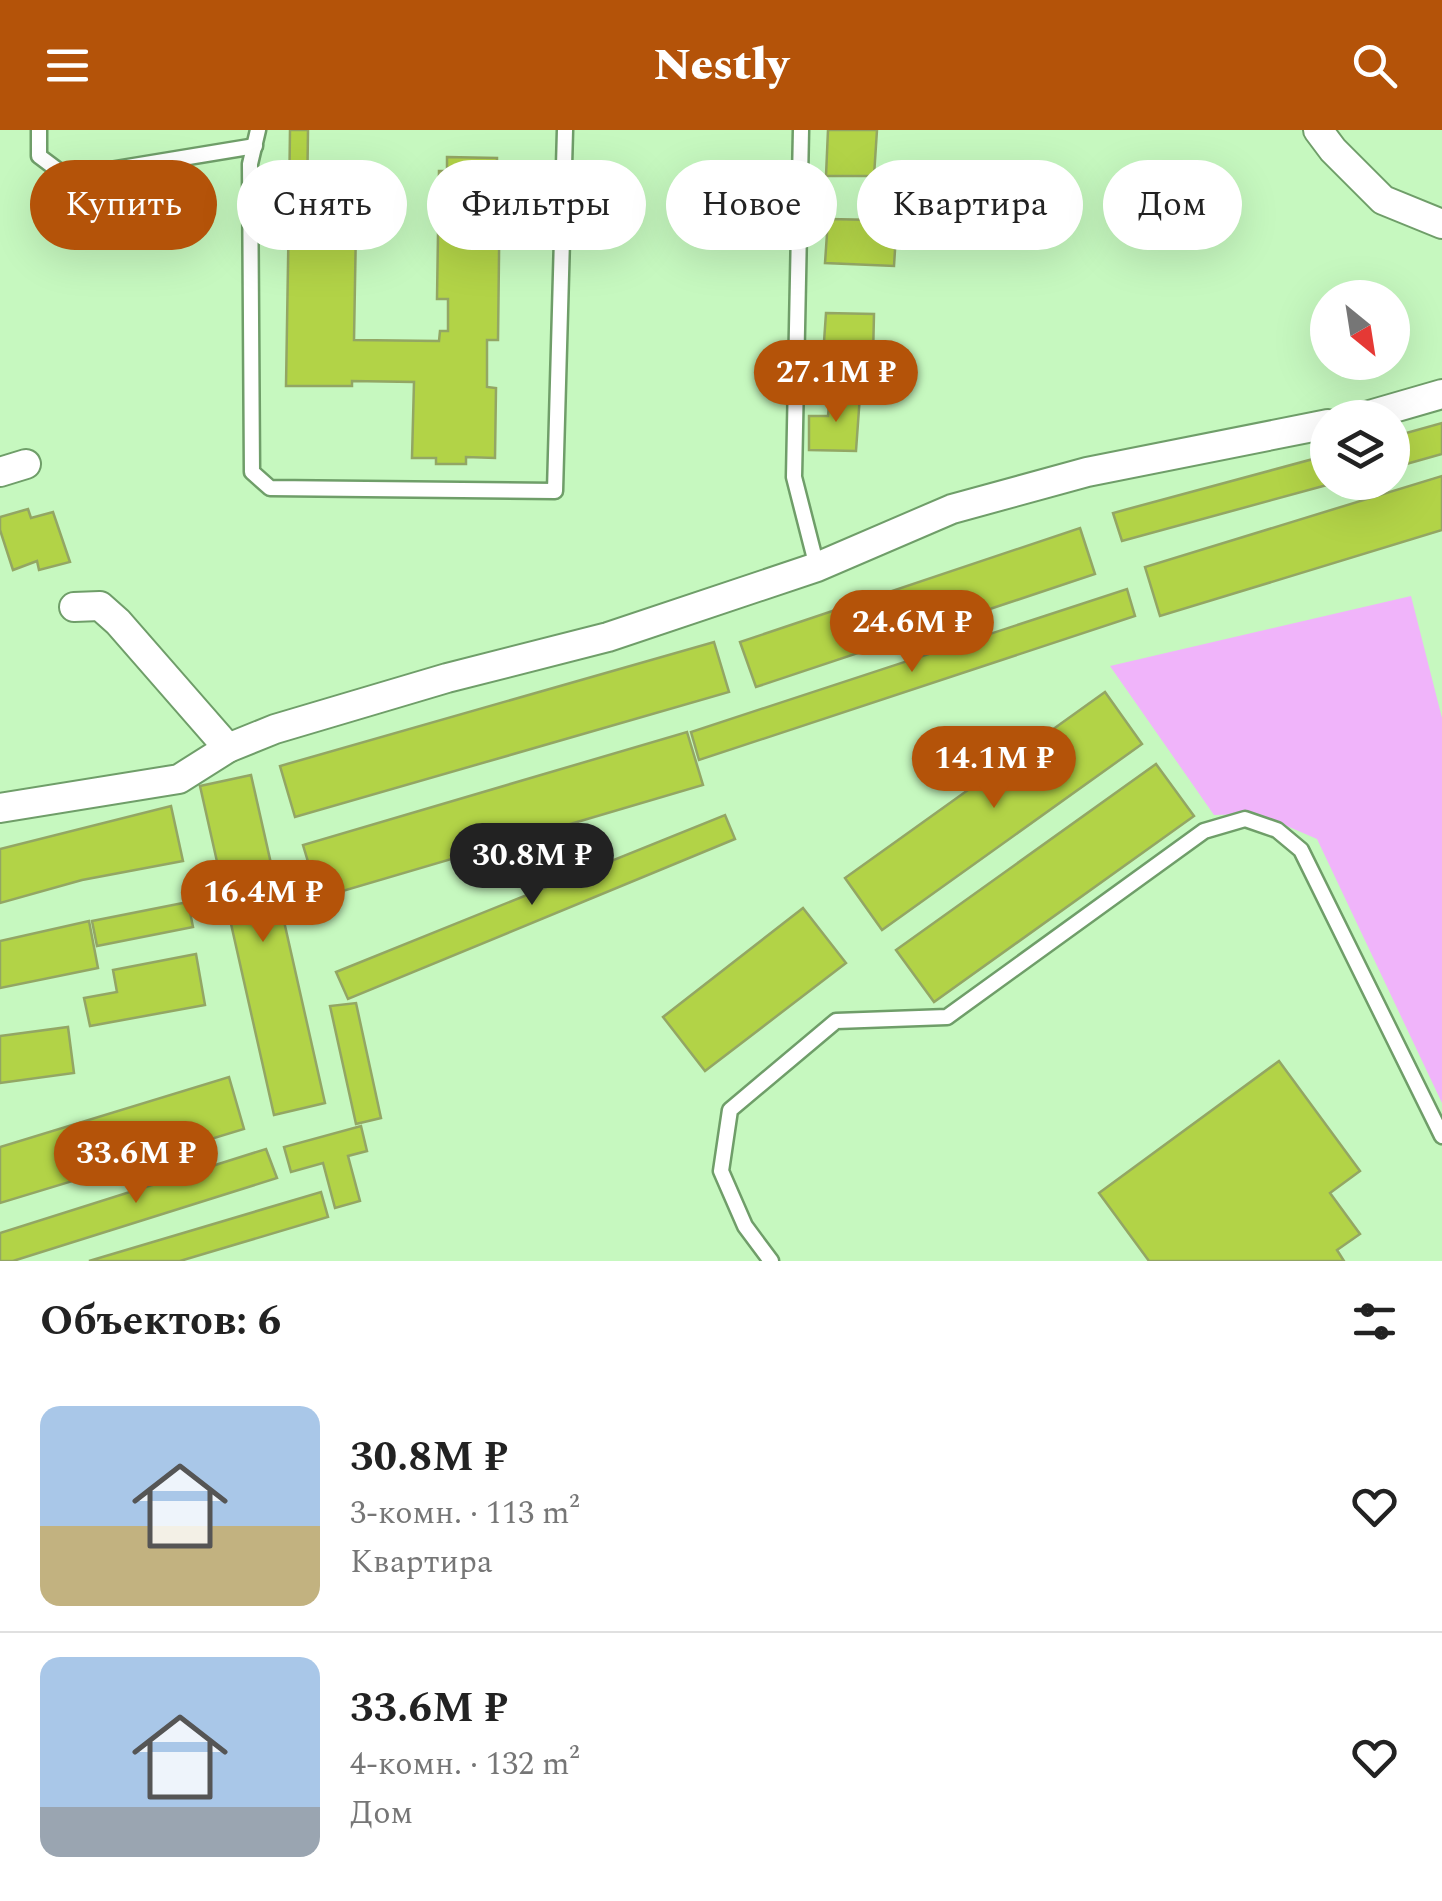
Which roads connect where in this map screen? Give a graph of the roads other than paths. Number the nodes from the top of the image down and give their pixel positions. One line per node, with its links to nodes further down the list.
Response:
1 (39, 130): 6 (lane)
2 (258, 130): 6 (lane)
3 (565, 130): 6 (lane)
4 (801, 130): 11 (lane)
5 (1318, 130): 7 (street)
6 (254, 146)
7 (1442, 224)
8 (1442, 394): 9 (street)
9 (1410, 403)
10 (1310, 428): 11 (street)
11 (817, 567): 13 (street)
12 (74, 607): 13 (street)
13 (228, 748): 14 (street)
14 (0, 808)
15 (1442, 1136): 16 (lane)
16 (771, 1261)

